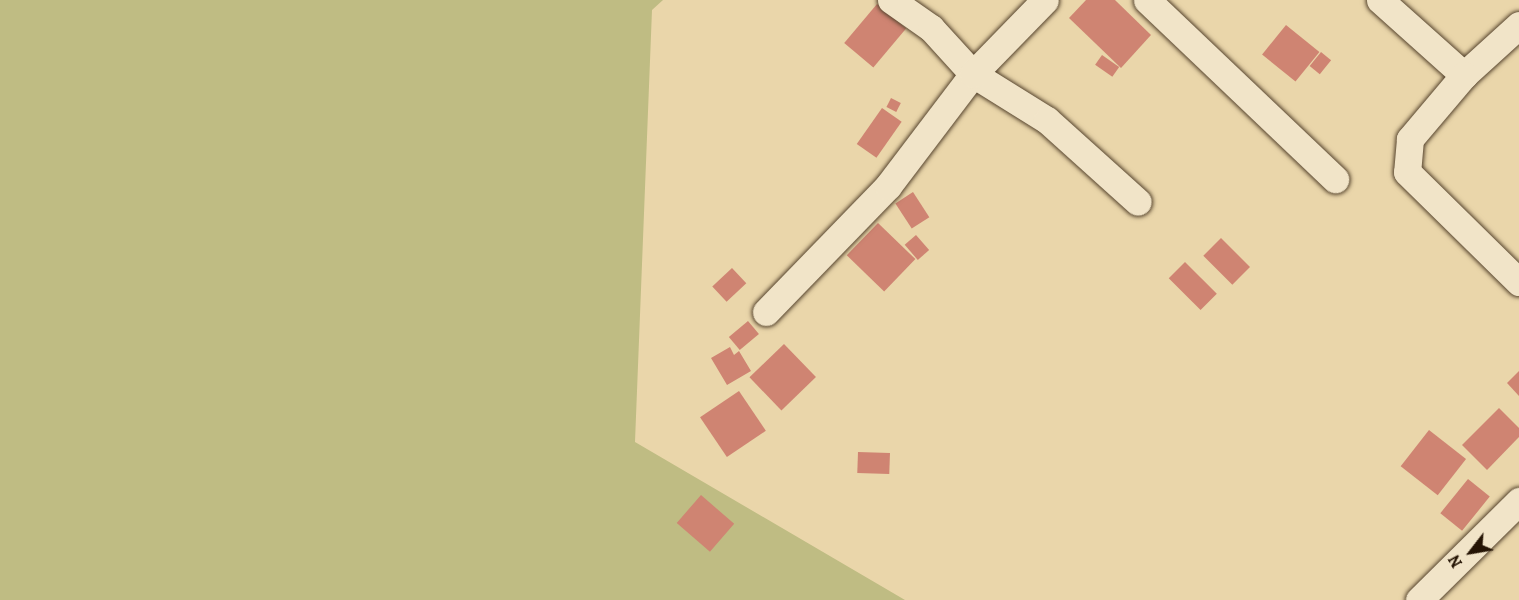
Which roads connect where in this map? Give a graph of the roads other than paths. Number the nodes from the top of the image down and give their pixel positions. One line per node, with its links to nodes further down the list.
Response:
1 (891, 0): 6 (street)
2 (1045, 0): 6 (street)
3 (1147, 0): 8 (street)
4 (1380, 0): 7 (street)
5 (1519, 25): 7 (street)
6 (973, 74): 9 (street); 11 (street)
7 (1464, 75): 10 (street)
8 (1335, 179)
9 (1138, 202)
10 (1519, 282)
11 (766, 312)
12 (1519, 501): 13 (street)
13 (1419, 600)

